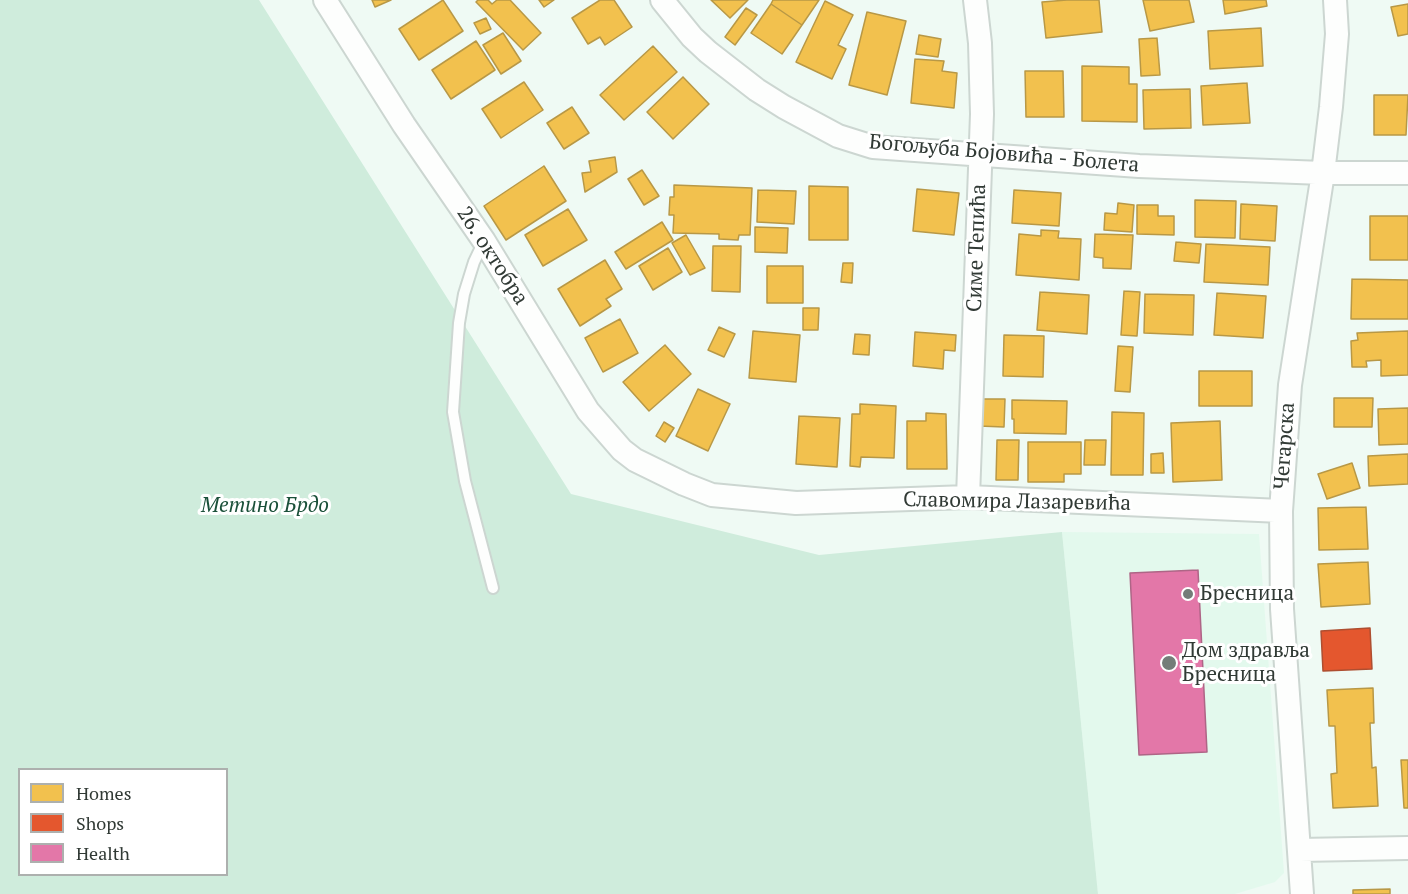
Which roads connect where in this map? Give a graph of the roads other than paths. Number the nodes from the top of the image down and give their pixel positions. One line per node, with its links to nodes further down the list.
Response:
1 (325, 0): 8 (street, 26. октобра)
2 (662, 0): 5 (street, Богољуба Бојовића - Болета)
3 (975, 0): 5 (street, Симе Тепића)
4 (1335, 0): 6 (street, Чегарска)
5 (981, 156): 6 (street, Богољуба Бојовића - Болета); 10 (street, Симе Тепића)
6 (1323, 173): 7 (street, Богољуба Бојовића - Болета); 11 (street, Чегарска)
7 (1408, 173)
8 (484, 241): 9 (street, 26. октобра); 12 (lane)
9 (684, 484): 10 (street, Славомира Лазаревића)
10 (968, 497): 11 (street, Славомира Лазаревића)
11 (1281, 511): 14 (street, Чегарска)
12 (493, 588)
13 (1408, 848): 14 (street)
14 (1300, 850): 15 (street, Чегарска)
15 (1296, 893)

